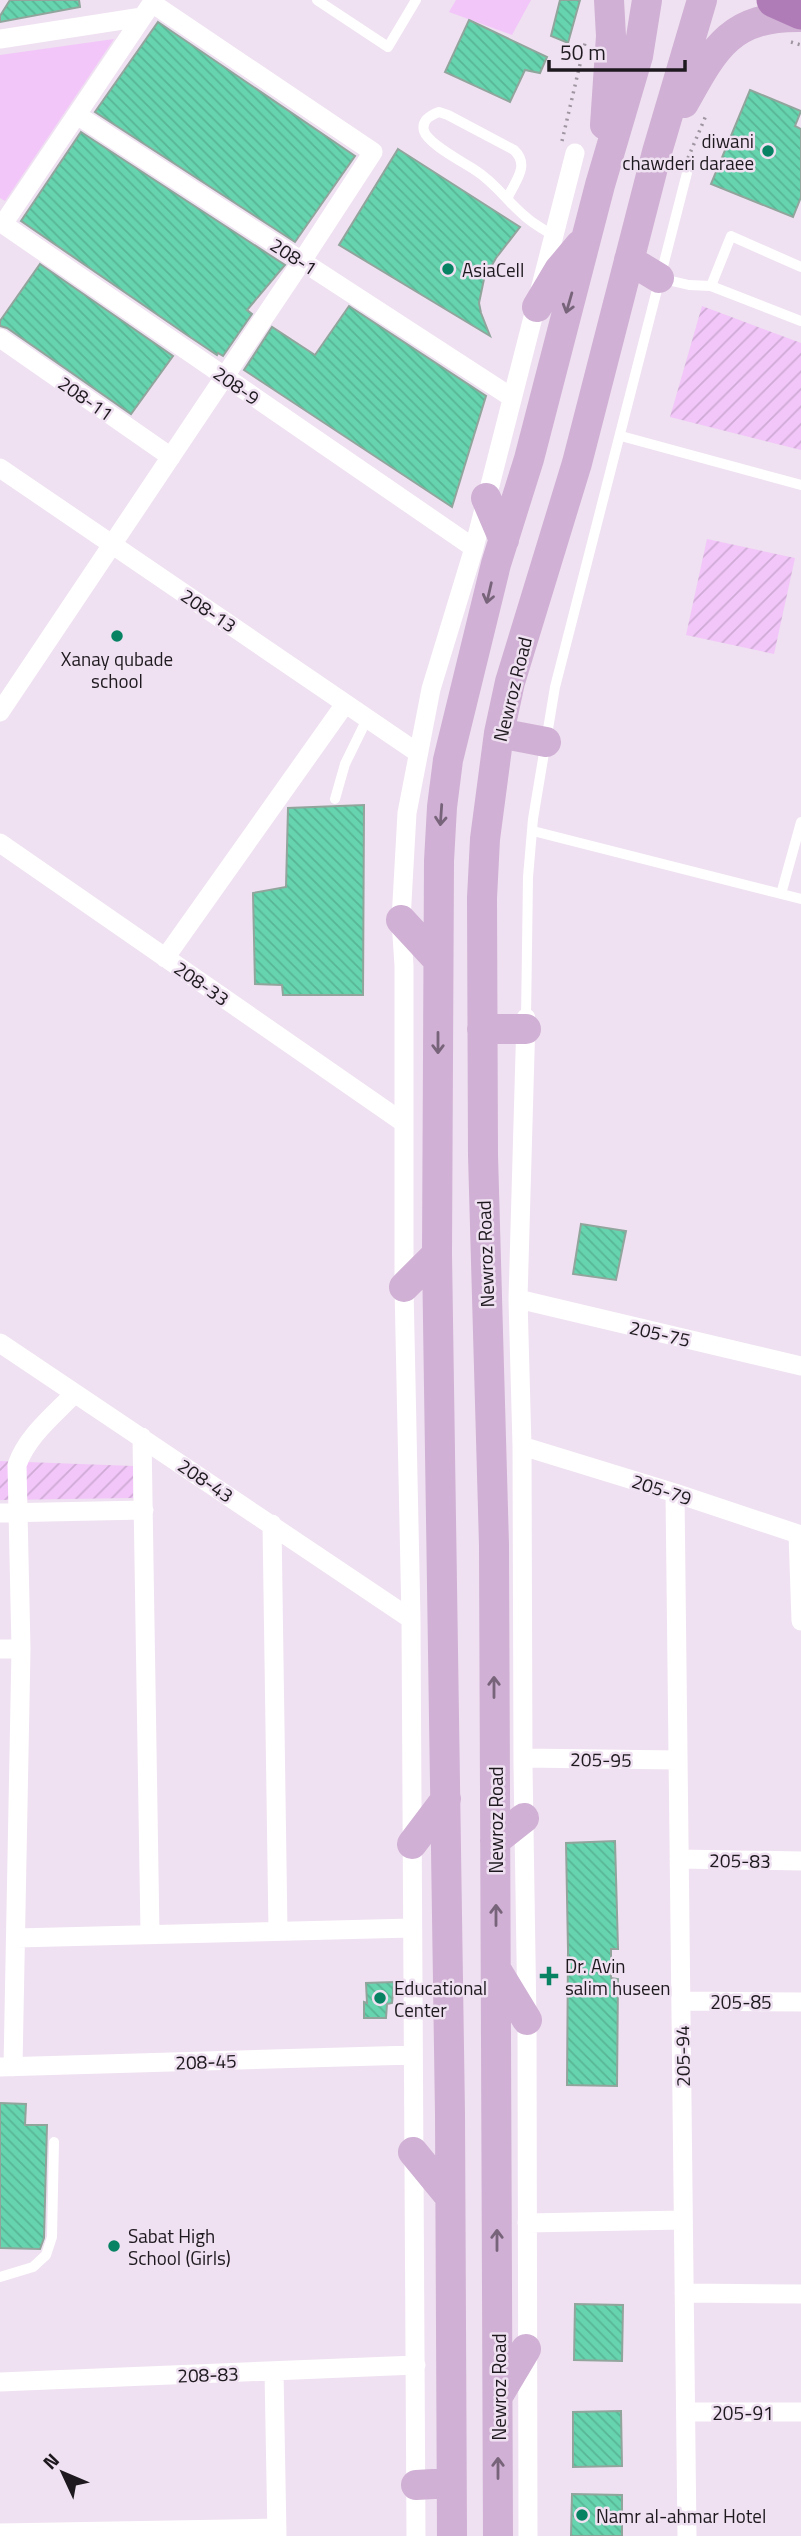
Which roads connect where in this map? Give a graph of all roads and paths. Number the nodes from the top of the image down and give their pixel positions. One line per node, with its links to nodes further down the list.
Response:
1 (317, 0): 2 (lane)
2 (416, 0)
3 (609, 0): 14 (main road)
4 (647, 0): 14 (main road)
5 (702, 0): 11 (main road, Newroz Road)
6 (774, 0): 8 (highway)
7 (149, 7): 9 (street); 10 (street); 20 (street)
8 (801, 15): 11 (main road)
9 (0, 39)
10 (77, 115): 16 (street); 20 (street, 208-1)
11 (657, 152): 19 (main road, Newroz Road)
12 (575, 153): 17 (street)
13 (688, 169): 22 (lane)
14 (600, 185): 18 (main road)
15 (508, 197): 15 (lane); 17 (lane)
16 (2, 223): 27 (street, 208-9)
17 (554, 236): 24 (street)
18 (588, 237): 24 (main road); 34 (main road, one-way to 34)
19 (629, 260): 22 (main road); 40 (main road, Newroz Road)
20 (302, 261): 27 (street); 28 (street, 208-1)
21 (801, 267): 23 (lane)
22 (659, 278): 23 (lane); 29 (lane)
23 (711, 286): 25 (lane)
24 (537, 307): 28 (street)
25 (801, 321)
26 (0, 338): 30 (street, 208-11)
27 (225, 377): 30 (street); 36 (street, 208-9)
28 (511, 397): 33 (street)
29 (621, 436): 32 (lane); 41 (lane)
30 (171, 457): 35 (street)
31 (1, 470): 35 (street, 208-13)
32 (801, 485)
33 (486, 498): 34 (main road); 36 (street)
34 (504, 540): 51 (main road, one-way to 51)
35 (113, 544): 37 (street, 208-13); 38 (street)
36 (474, 548): 42 (street)
37 (345, 704): 39 (street, 208-13); 50 (street)
38 (0, 712)
39 (368, 719): 42 (street, 208-13); 43 (lane)
40 (499, 733): 41 (main road); 53 (main road, Newroz Road)
41 (546, 742): 45 (lane)
42 (418, 753): 49 (street)
43 (335, 799)
44 (801, 822): 47 (lane)
45 (533, 831): 47 (lane); 52 (lane)
46 (0, 843): 50 (street, 208-33)
47 (781, 894): 48 (lane)
48 (801, 899)
49 (401, 920): 51 (main road); 54 (street)
50 (165, 958): 54 (street, 208-33)
51 (438, 960): 55 (main road, one-way to 55)
52 (526, 1023): 53 (main road); 59 (street)
53 (482, 1029): 56 (main road, Newroz Road)
54 (404, 1123): 58 (street)
55 (437, 1156): 56 (main road); 57 (main road)
56 (483, 1156): 78 (main road, Newroz Road, one-way to 56)
57 (437, 1254): 58 (main road); 76 (main road)
58 (404, 1287): 70 (street)
59 (518, 1300): 61 (street, 205-75); 64 (street)
60 (0, 1343): 62 (street, 208-43)
61 (801, 1366)
62 (75, 1393): 63 (street, 208-43); 67 (street)
63 (142, 1437): 66 (street); 68 (street, 208-43)
64 (522, 1446): 65 (street, 205-79); 74 (street)
65 (675, 1493): 69 (street, 205-79); 75 (street, 205-94)
66 (144, 1510): 67 (street); 84 (street)
67 (9, 1512): 73 (street)
68 (272, 1524): 70 (street, 208-43); 83 (street)
69 (800, 1535): 71 (street)
70 (411, 1619): 79 (street)
71 (801, 1621)
72 (0, 1649): 73 (street)
73 (21, 1649): 85 (street)
74 (523, 1758): 75 (street, 205-95); 77 (street)
75 (678, 1760): 80 (street, 205-94)
76 (446, 1799): 79 (main road); 94 (main road)
77 (524, 1818): 78 (main road); 89 (street)
78 (495, 1841): 86 (main road, Newroz Road, one-way to 78)
79 (412, 1844): 82 (street)
80 (679, 1860): 81 (street, 205-83); 87 (street, 205-94)
81 (801, 1861)
82 (412, 1928): 83 (street); 90 (street)
83 (278, 1931): 84 (street)
84 (150, 1934): 85 (street)
85 (16, 1938): 91 (street)
86 (496, 1969): 89 (main road); 104 (main road, Newroz Road, one-way to 86)
87 (681, 2001): 88 (street, 205-85); 95 (street, 205-94)
88 (801, 2002)
89 (527, 2020): 96 (street)
90 (413, 2054): 91 (street, 208-45); 93 (street)
91 (7, 2067)
92 (54, 2142): 97 (lane)
93 (413, 2152): 94 (main road); 101 (street)
94 (450, 2197): 107 (main road)
95 (683, 2220): 96 (street); 98 (street, 205-94)
96 (527, 2222): 100 (street)
97 (0, 2277)
98 (684, 2293): 99 (street); 105 (street, 205-94)
99 (801, 2294)
100 (526, 2349): 104 (main road); 115 (street)
101 (416, 2365): 102 (street, 208-83); 108 (street)
102 (274, 2371): 103 (street, 208-83); 109 (street)
103 (0, 2382)
104 (498, 2397): 114 (main road, Newroz Road, one-way to 104)
105 (686, 2412): 106 (street, 205-91); 116 (street, 205-94)
106 (801, 2412)
107 (451, 2483): 108 (main road); 113 (main road)
108 (416, 2485): 112 (street)
109 (277, 2532): 111 (street)
110 (0, 2533): 111 (street)
111 (146, 2533)
112 (416, 2536)
113 (452, 2536)
114 (498, 2536)
115 (528, 2536)
116 (687, 2536)

